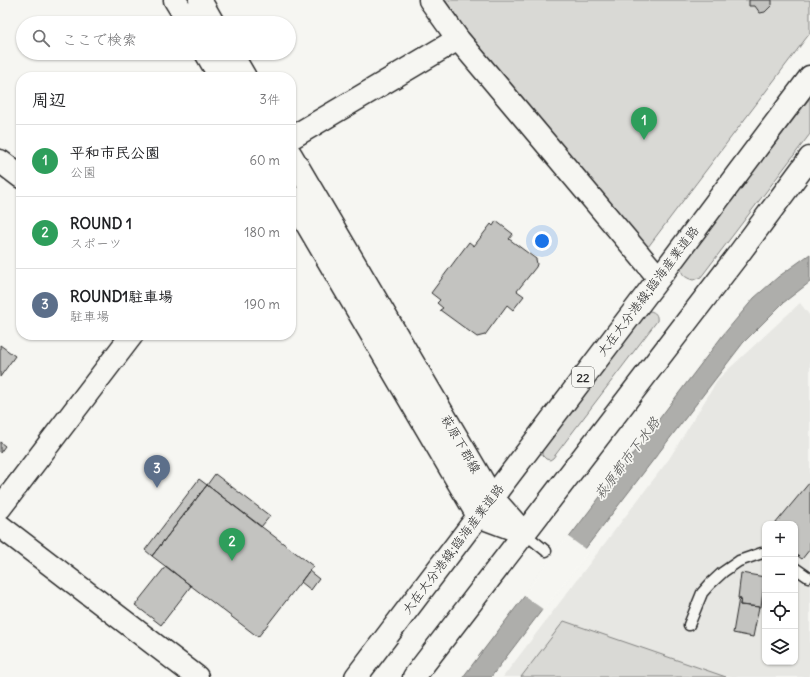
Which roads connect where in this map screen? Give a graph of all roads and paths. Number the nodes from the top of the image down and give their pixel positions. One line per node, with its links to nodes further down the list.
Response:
1 (175, 0): 4 (main road)
2 (200, 0): 5 (main road)
3 (430, 0): 6 (main road)
4 (185, 16)
5 (209, 16)
6 (458, 39): 12 (main road); 18 (main road)
7 (210, 60): 9 (main road)
8 (235, 60): 10 (main road)
9 (217, 72)
10 (242, 72)
11 (810, 77): 18 (main road, 大在大分港線;臨海産業道路 / 22)
12 (296, 135)
13 (810, 158): 24 (main road)
14 (0, 161): 16 (main road)
15 (296, 164): 20 (main road, 萩原下郡線)
16 (16, 173)
17 (296, 206): 22 (main road, 萩原下郡線)
18 (659, 278): 20 (main road, 大在大分港線;臨海産業道路 / 22)
19 (128, 340): 21 (main road)
20 (492, 497): 22 (main road, 大在大分港線;臨海産業道路 / 22); 24 (main road, 萩原下郡線)
21 (0, 508)
22 (478, 516): 24 (main road); 31 (main road, 大在大分港線;臨海産業道路 / 22)
23 (0, 526): 30 (main road)
24 (524, 533): 25 (lane); 32 (main road)
25 (546, 551)
26 (762, 554): 29 (lane)
27 (798, 570): 28 (lane)
28 (808, 577)
29 (689, 626)
30 (197, 677)
31 (356, 677)
32 (414, 677)

